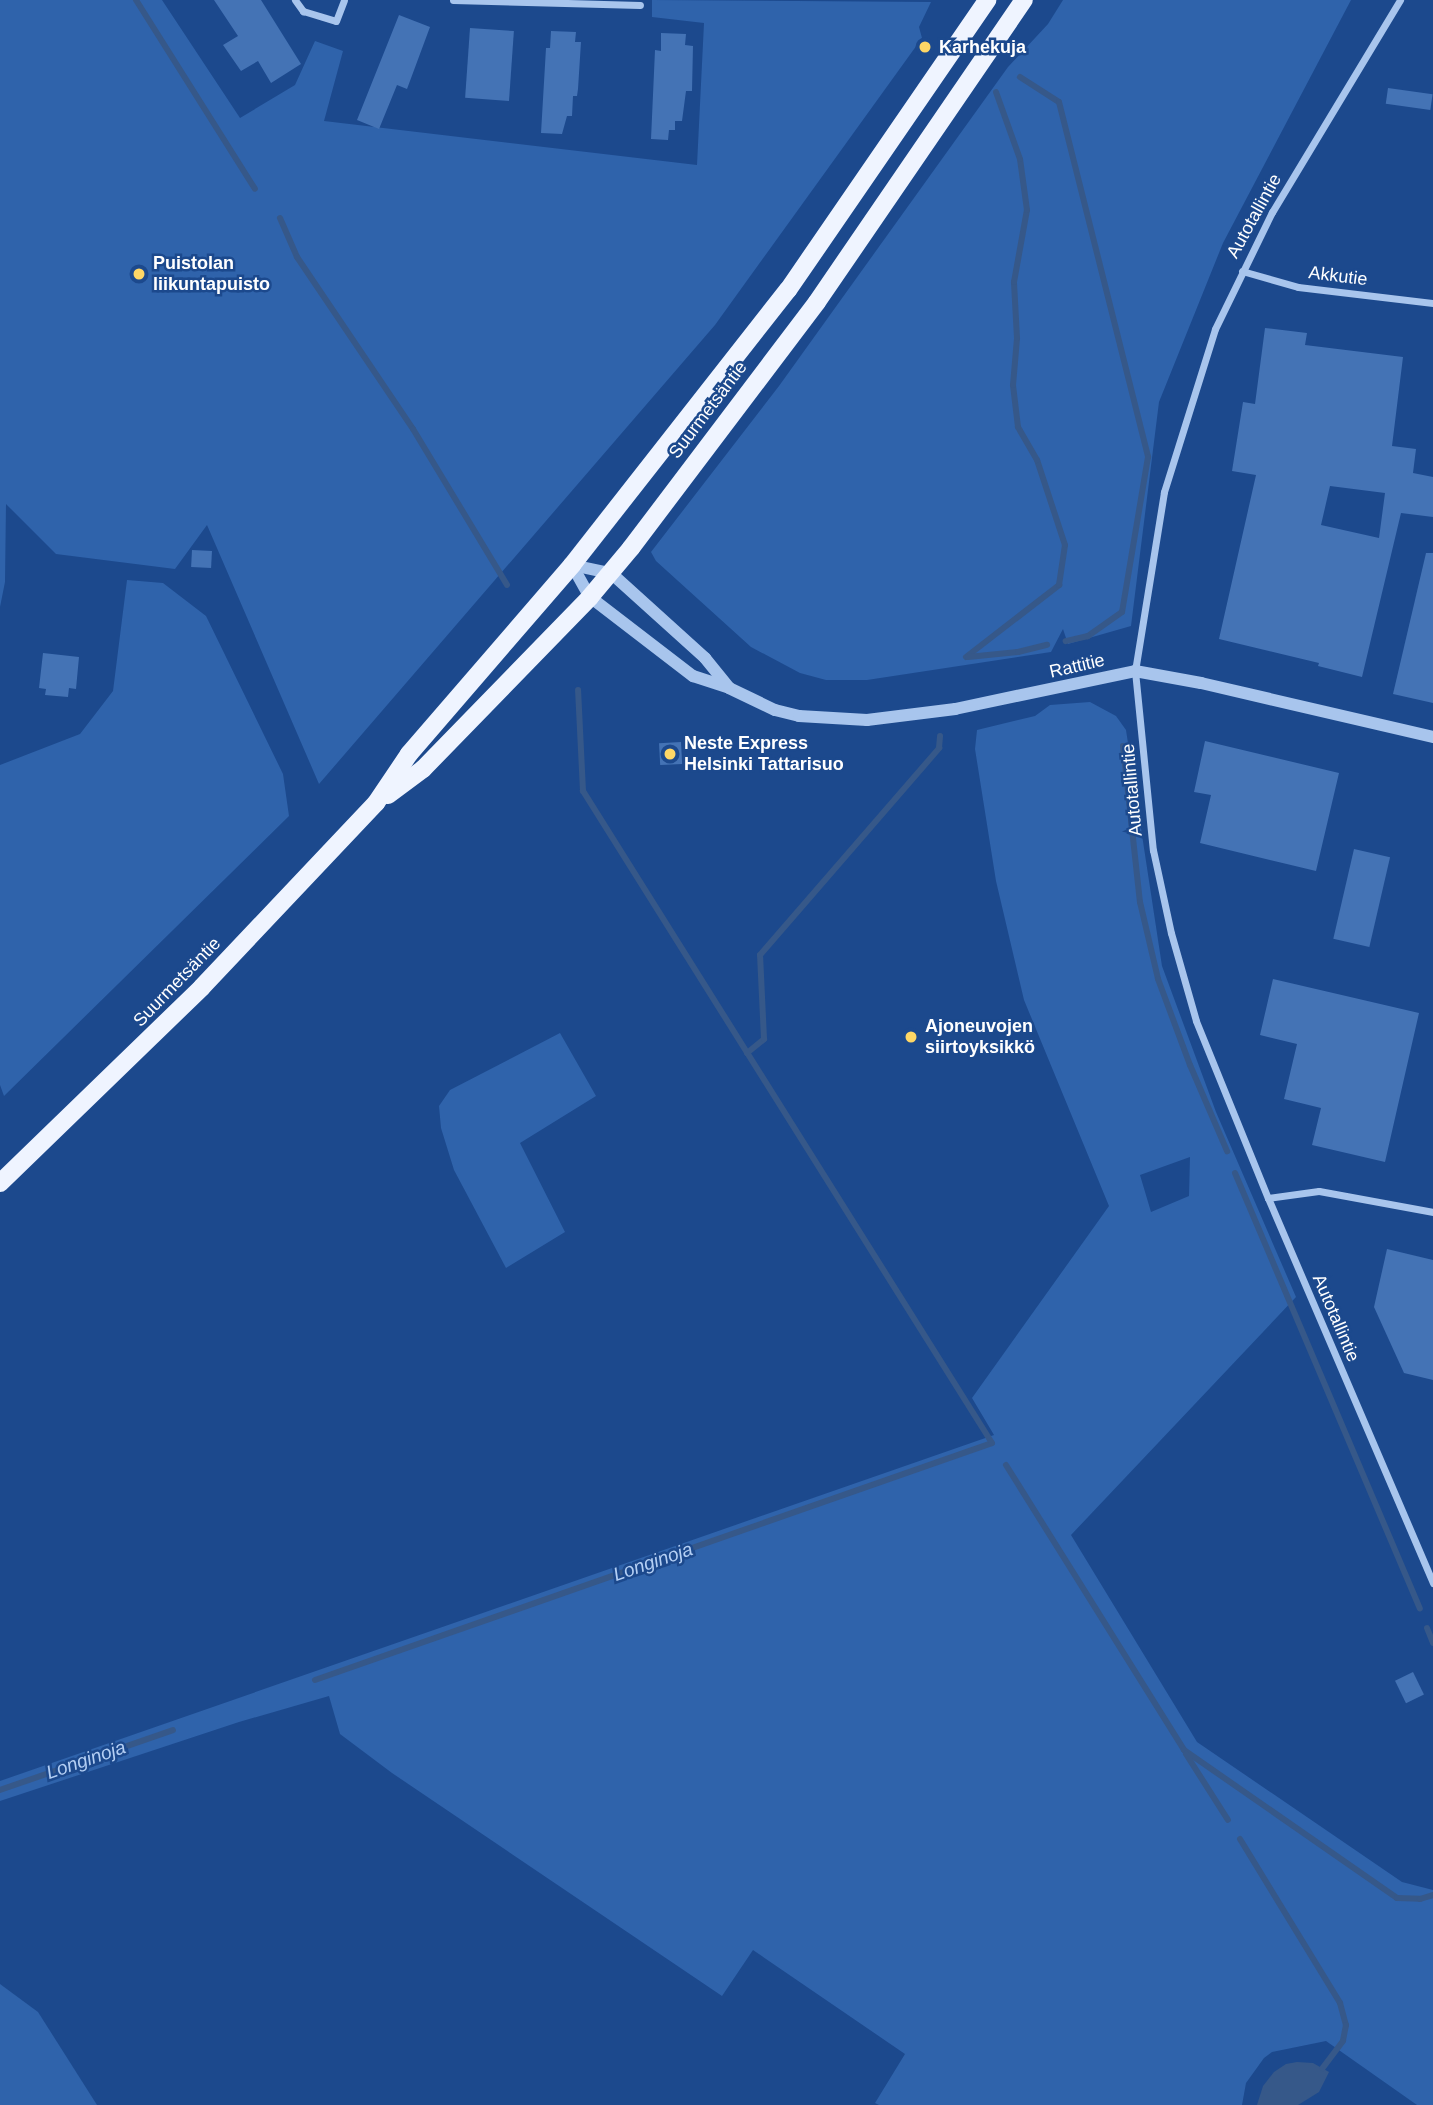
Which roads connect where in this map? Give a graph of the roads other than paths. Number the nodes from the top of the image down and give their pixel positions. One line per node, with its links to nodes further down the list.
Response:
1 (295, 0): 2 (street)
2 (344, 0)
3 (453, 0): 7 (street)
4 (987, 0): 10 (main road, Suurmetsäntie)
5 (1024, 0): 11 (main road, Suurmetsäntie)
6 (1400, 0): 8 (street, Autotallintie)
7 (640, 5)
8 (1242, 271): 9 (street, Akkutie); 13 (street, Autotallintie)
9 (1433, 303)
10 (572, 565): 11 (street); 12 (street, Rattitie); 16 (main road, Suurmetsäntie)
11 (611, 573): 12 (main road, Suurmetsäntie); 14 (street, Rattitie)
12 (590, 597): 14 (street, Rattitie); 16 (main road, Suurmetsäntie)
13 (1135, 671): 14 (street, Rattitie); 15 (street, Rattitie); 18 (street, Autotallintie)
14 (729, 688)
15 (1433, 737)
16 (376, 803): 17 (main road, Suurmetsäntie)
17 (0, 1183)
18 (1268, 1198): 19 (street); 20 (street, Autotallintie)
19 (1433, 1212)
20 (1433, 1583)

